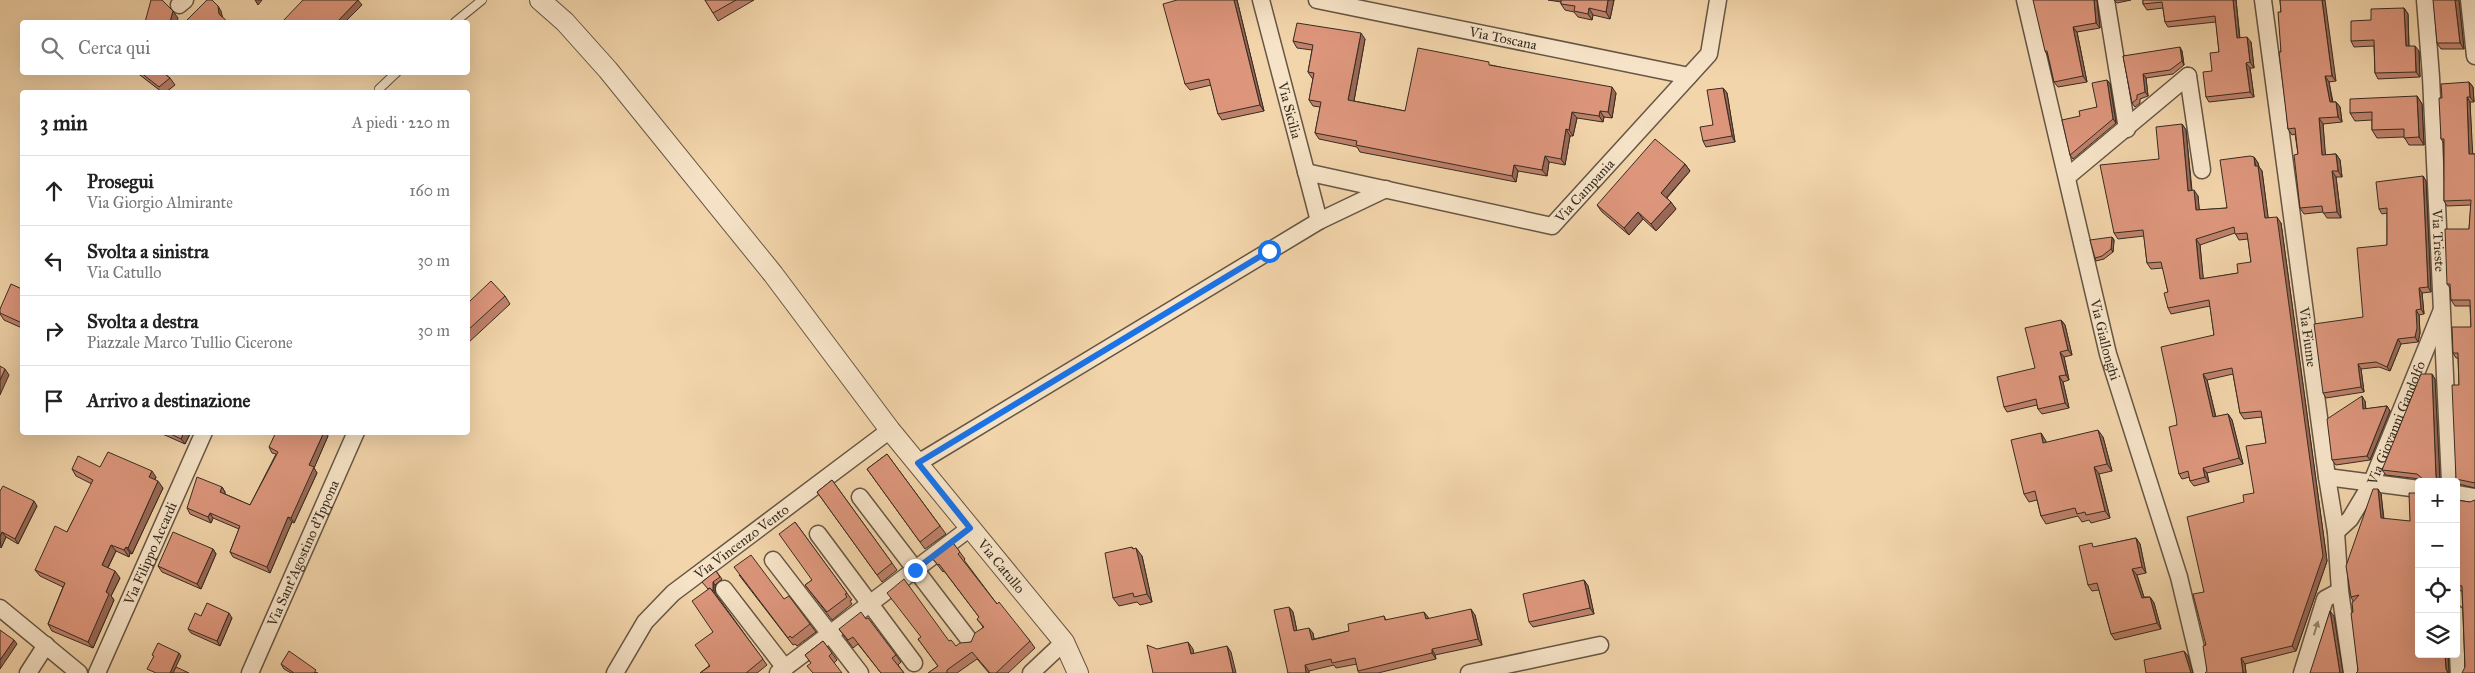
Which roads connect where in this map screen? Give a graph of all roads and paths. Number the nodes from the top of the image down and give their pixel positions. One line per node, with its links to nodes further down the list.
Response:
1 (482, 0): 11 (lane)
2 (540, 0): 23 (street, Via Catullo)
3 (1261, 0): 18 (street, Via Sicilia)
4 (1317, 0): 14 (street, Via Toscana)
5 (1718, 0): 14 (street, Via Campania)
6 (2025, 0): 19 (street, Via Giallonghi)
7 (2106, 0): 16 (street)
8 (2264, 0): 27 (street, Via Fiume)
9 (2425, 0): 22 (street, Via Trieste)
10 (2469, 0): 12 (street)
11 (457, 20)
12 (2475, 56)
13 (394, 75): 15 (lane)
14 (1689, 76): 20 (street, Via Campania)
15 (379, 89)
16 (2127, 129): 17 (street); 19 (street)
17 (2202, 170)
18 (1306, 172): 20 (street, Via Campania); 21 (street, Via Sicilia)
19 (2067, 177): 60 (street, Via Giallonghi)
20 (1386, 189): 21 (street)
21 (1319, 221): 26 (street)
22 (2443, 307): 28 (street, Via Trieste); 29 (street, Via Giovanni Gandolfo)
23 (890, 430): 26 (street, Via Catullo); 55 (street, Via Vincenzo Vento)
24 (203, 435): 53 (street, Via Filippo Accardi)
25 (355, 435): 54 (street, Via Sant'Agostino d'Ippona)
26 (918, 463): 34 (street, Via Catullo)
27 (2327, 477): 29 (street); 35 (street, Via Fiume)
28 (2450, 478)
29 (2371, 484): 30 (street); 35 (street, Via Giovanni Gandolfo)
30 (2415, 490)
31 (2460, 495): 33 (street)
32 (860, 497): 38 (street)
33 (2475, 497)
34 (970, 528): 38 (street); 45 (street, Via Catullo)
35 (2336, 532): 40 (street, Via Fiume)
36 (818, 534): 41 (street)
37 (773, 560): 43 (street)
38 (915, 570): 41 (street); 44 (street)
39 (724, 589): 50 (street)
40 (2340, 591): 61 (street, one-way to 40); 62 (street, Via Fiume)
41 (870, 604): 43 (street); 49 (street)
42 (0, 608): 46 (street)
43 (830, 634): 50 (street); 56 (street)
44 (970, 641)
45 (1064, 642): 57 (street); 58 (street, Via Catullo)
46 (46, 645): 51 (street); 52 (street)
47 (1600, 645): 59 (street)
48 (2458, 658): 63 (street)
49 (914, 662)
50 (781, 670)
51 (28, 673)
52 (78, 673)
53 (98, 673)
54 (250, 673)
55 (615, 673)
56 (860, 673)
57 (1031, 673)
58 (1078, 673)
59 (1470, 673)
60 (2202, 673)
61 (2302, 673)
62 (2352, 673)
63 (2459, 673)

